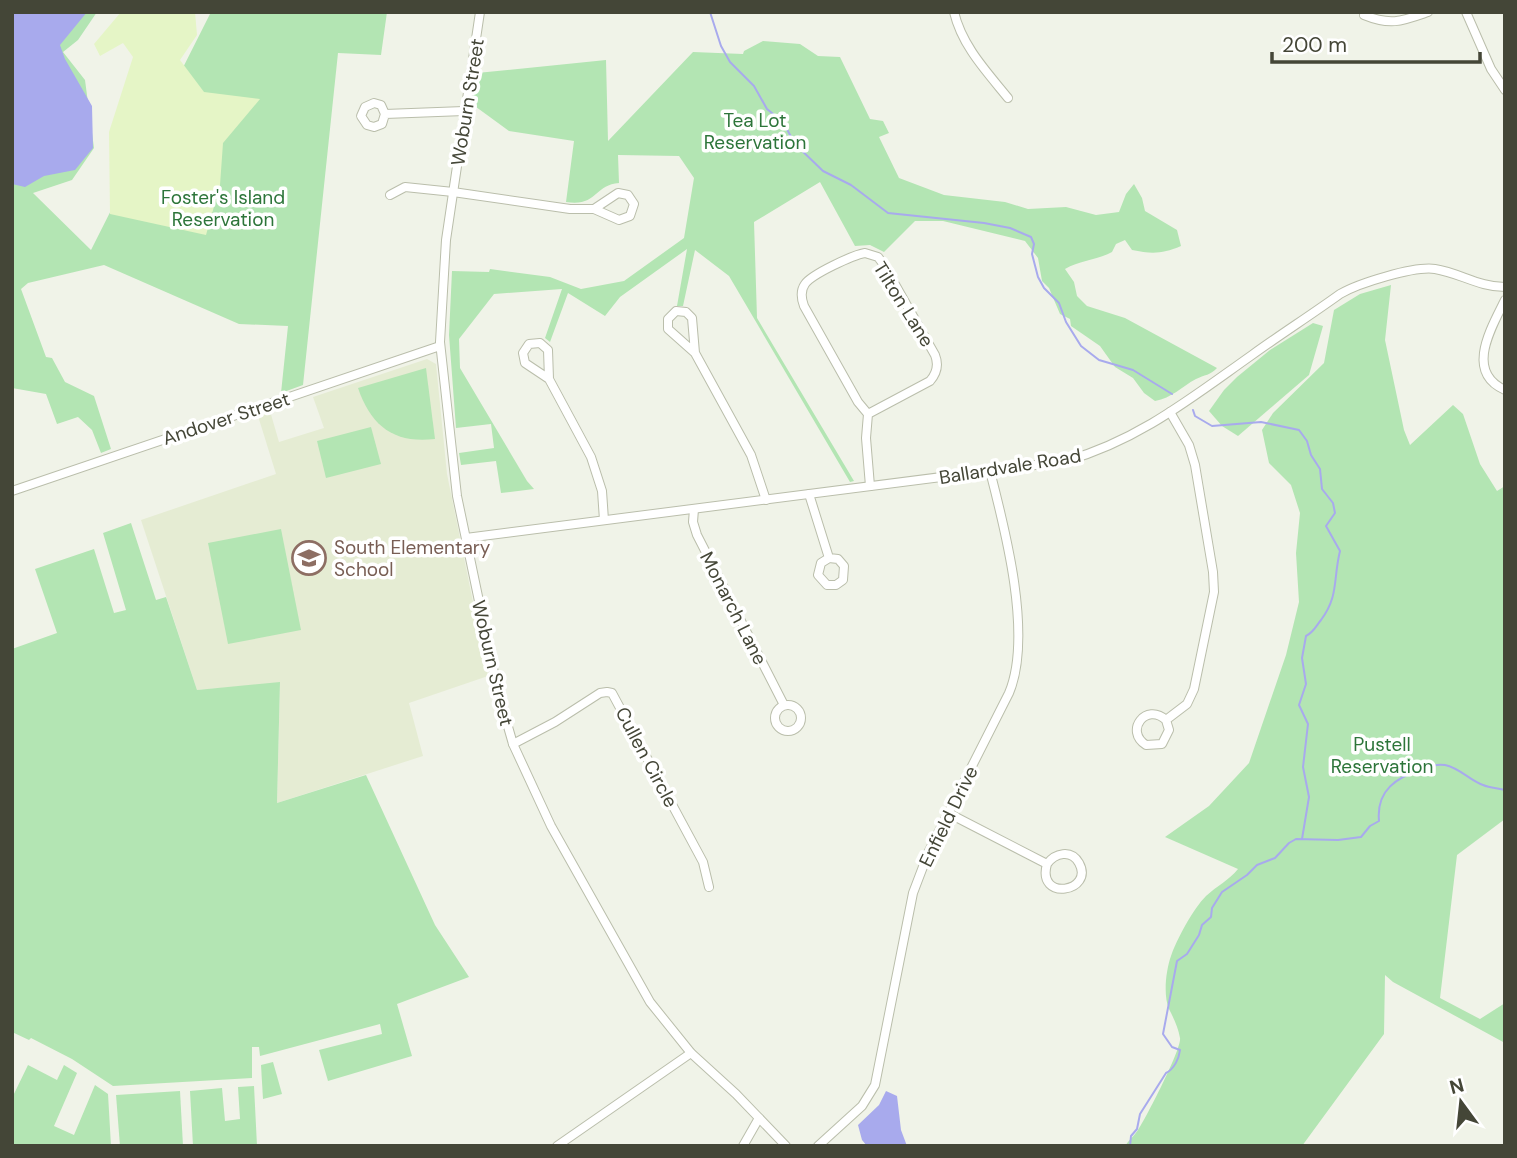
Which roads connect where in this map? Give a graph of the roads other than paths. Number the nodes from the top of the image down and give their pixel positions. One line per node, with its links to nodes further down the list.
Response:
1 (480, 12): 8 (street, Woburn Street)
2 (954, 12): 7 (street)
3 (1428, 12): 5 (street)
4 (1466, 12): 6 (street)
5 (1364, 15)
6 (1505, 90)
7 (1007, 98)
8 (464, 111): 9 (street); 10 (street, Woburn Street)
9 (385, 114)
10 (453, 192): 11 (street); 12 (street); 15 (street, Woburn Street)
11 (390, 195)
12 (594, 209): 12 (street)
13 (1505, 287): 19 (street, Ballardvale Road)
14 (1505, 300): 18 (street)
15 (440, 346): 23 (street, Andover Street); 28 (street, Woburn Street)
16 (695, 353): 16 (street); 25 (street)
17 (549, 379): 17 (street); 27 (street)
18 (1505, 390)
19 (1170, 412): 21 (street, Ballardvale Road); 31 (street)
20 (868, 414): 20 (street, Tilton Lane); 22 (street)
21 (990, 471): 22 (street, Ballardvale Road); 33 (street, Enfield Drive)
22 (870, 486): 24 (street, Ballardvale Road)
23 (12, 491)
24 (809, 494): 25 (street, Ballardvale Road); 29 (street)
25 (766, 500): 26 (street, Ballardvale Road)
26 (694, 509): 27 (street, Ballardvale Road); 30 (street, Monarch Lane)
27 (604, 520): 28 (street, Ballardvale Road)
28 (466, 538): 32 (street, Woburn Street)
29 (829, 558)
30 (784, 705)
31 (1166, 720): 31 (street)
32 (513, 744): 35 (street, Cullen Circle); 36 (street, Woburn Street)
33 (948, 813): 34 (street); 41 (street, Enfield Drive)
34 (1047, 864): 34 (street)
35 (709, 887)
36 (691, 1053): 37 (street, Woburn Street); 38 (street)
37 (759, 1118): 39 (street); 40 (street, Woburn Street)
38 (556, 1146)
39 (743, 1146)
40 (786, 1146)
41 (818, 1146)

